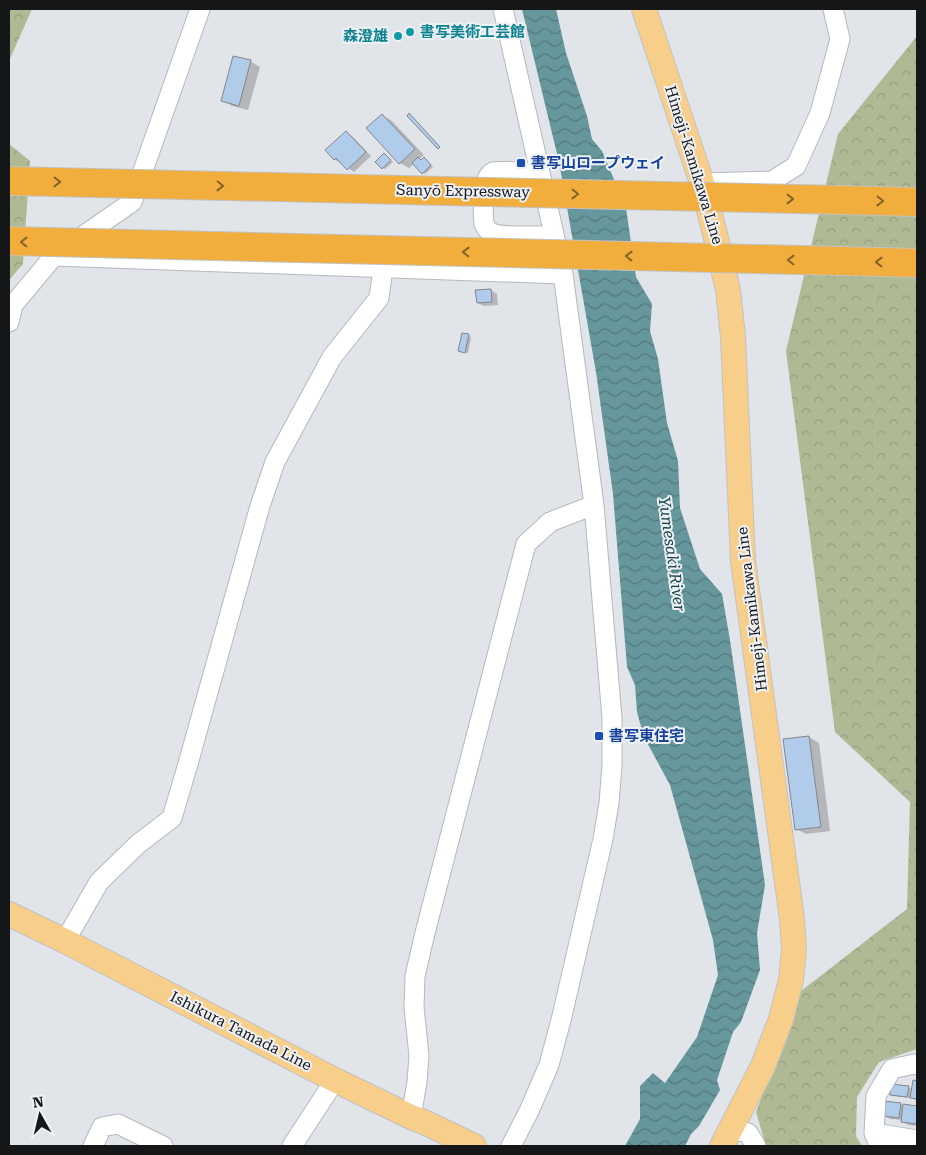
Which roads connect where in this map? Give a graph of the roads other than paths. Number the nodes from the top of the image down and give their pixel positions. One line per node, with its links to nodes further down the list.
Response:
1 (200, 9): 11 (street)
2 (503, 9): 5 (street)
3 (644, 9): 7 (main road, Himeji-Kamikawa Line)
4 (833, 9): 7 (street)
5 (540, 173): 9 (street); 9 (street)
6 (9, 180): 8 (highway, Sanyō Expressway, one-way to 8, bridge)
7 (702, 183): 22 (main road, Himeji-Kamikawa Line)
8 (917, 202)
9 (554, 236): 14 (street)
10 (9, 241): 12 (highway, one-way to 10, bridge)
11 (54, 256): 13 (street); 15 (street)
12 (917, 263)
13 (383, 268): 14 (street); 18 (street)
14 (563, 274): 16 (street)
15 (9, 322)
16 (594, 505): 21 (street); 29 (street)
17 (9, 914): 18 (main road, Ishikura Tamada Line)
18 (65, 941): 20 (main road, Ishikura Tamada Line)
19 (917, 1065): 23 (street)
20 (335, 1080): 21 (main road, Ishikura Tamada Line); 27 (street)
21 (411, 1117): 28 (main road, Ishikura Tamada Line)
22 (726, 1138): 30 (street)
23 (877, 1140): 24 (street)
24 (917, 1140)
25 (94, 1146): 26 (street)
26 (163, 1146)
27 (292, 1146)
28 (474, 1146)
29 (511, 1146)
30 (756, 1146)

